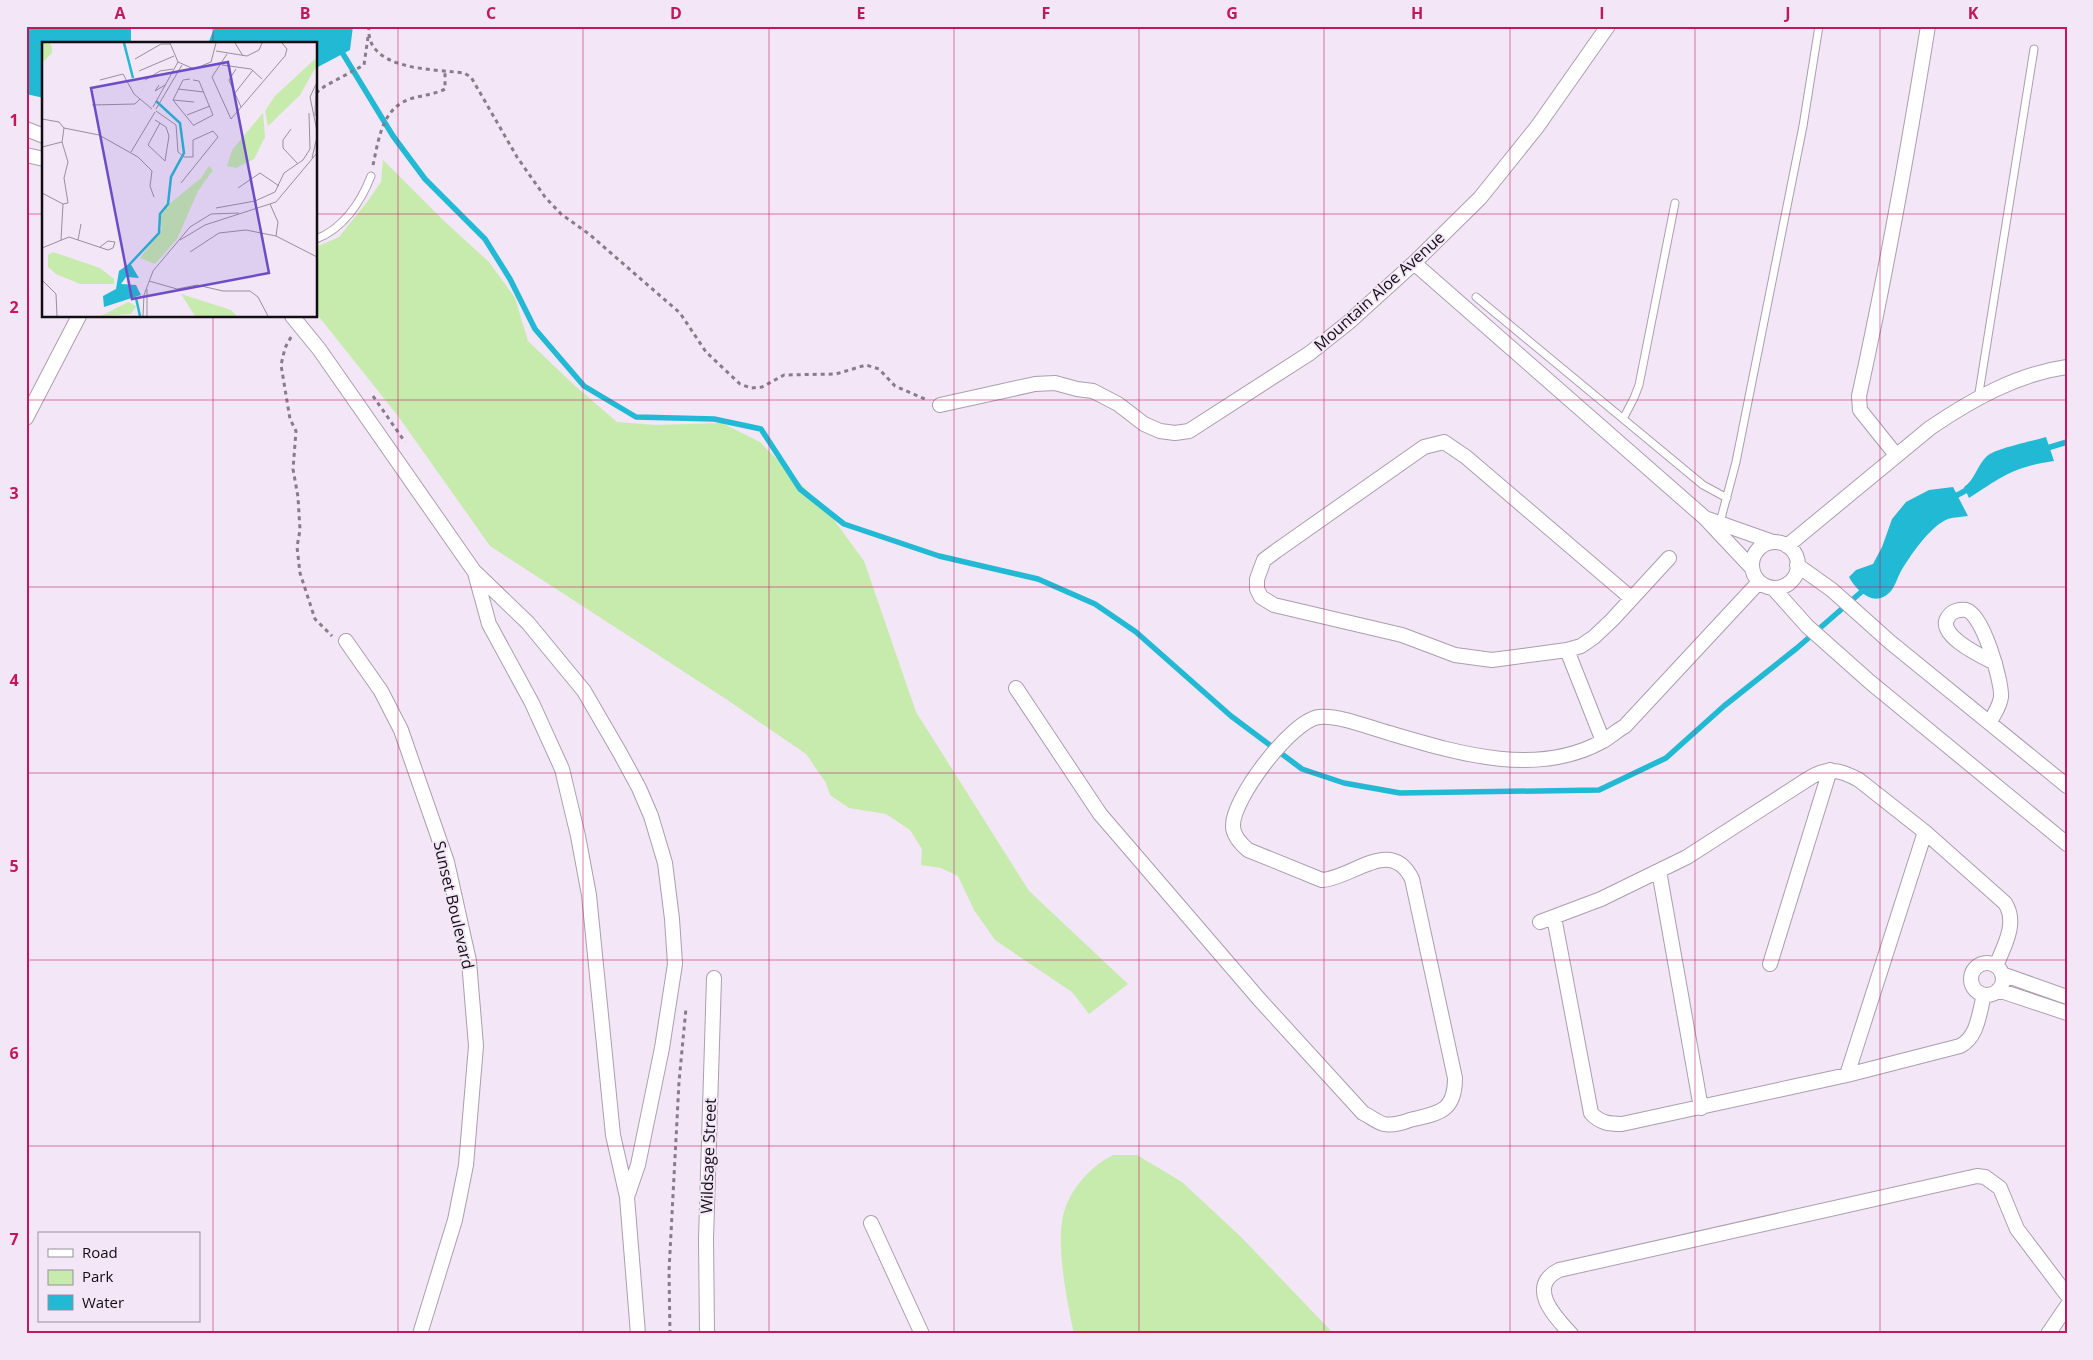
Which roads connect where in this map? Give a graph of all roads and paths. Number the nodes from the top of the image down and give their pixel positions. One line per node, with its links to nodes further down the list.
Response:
1 (369, 26): 5 (path)
2 (1608, 26): 16 (street, Mountain Aloe Avenue)
3 (1819, 26): 26 (lane)
4 (1928, 26): 25 (street)
5 (369, 32): 7 (path); 8 (path)
6 (2034, 49): 21 (lane)
7 (446, 70): 13 (path); 22 (path)
8 (318, 92)
9 (26, 129): 10 (street)
10 (42, 135)
11 (26, 155): 12 (street)
12 (42, 159)
13 (370, 176): 15 (lane)
14 (1675, 203): 24 (lane)
15 (318, 238)
16 (1414, 263): 22 (street, Mountain Aloe Avenue); 27 (street)
17 (1476, 297): 24 (lane)
18 (78, 318): 23 (street)
19 (295, 320): 33 (street); 37 (path)
20 (2067, 367): 21 (street)
21 (1978, 399): 25 (street)
22 (940, 405)
23 (26, 418)
24 (1623, 419): 26 (lane)
25 (1896, 455): 29 (street)
26 (1727, 498): 27 (lane)
27 (1718, 526): 28 (street); 32 (street)
28 (1774, 542): 29 (street); 32 (street)
29 (1787, 546): 31 (street)
30 (1669, 558): 36 (street)
31 (1798, 565): 35 (street); 41 (street)
32 (1752, 568): 34 (street)
33 (474, 571): 59 (street); 59 (street)
34 (1759, 582): 35 (street); 42 (street)
35 (1773, 588): 46 (street)
36 (1631, 598): 38 (street); 38 (street)
37 (346, 641): 63 (street, Sunset Boulevard)
38 (1567, 650): 42 (street)
39 (1995, 663): 41 (street)
40 (1016, 688): 42 (street)
41 (1990, 722): 44 (street)
42 (1603, 741)
43 (1830, 770): 45 (street); 47 (street); 50 (street)
44 (2067, 786)
45 (1924, 832): 51 (street); 57 (street)
46 (2067, 844)
47 (1659, 871): 48 (street); 58 (street)
48 (1554, 917): 49 (street); 58 (street)
49 (1540, 922)
50 (1770, 964)
51 (1999, 970): 53 (street); 54 (street); 55 (street)
52 (714, 978): 65 (street, Wildsage Street)
53 (1998, 990): 54 (street); 56 (street)
54 (1984, 995): 57 (street)
55 (2067, 997)
56 (2067, 1013)
57 (1847, 1075): 58 (street)
58 (1701, 1108)
59 (627, 1198): 64 (street)
60 (871, 1223): 66 (street)
61 (2067, 1295): 67 (street)
62 (2067, 1306): 68 (street)
63 (420, 1334)
64 (638, 1334)
65 (707, 1334)
66 (922, 1334)
67 (1571, 1334)
68 (2048, 1334)

